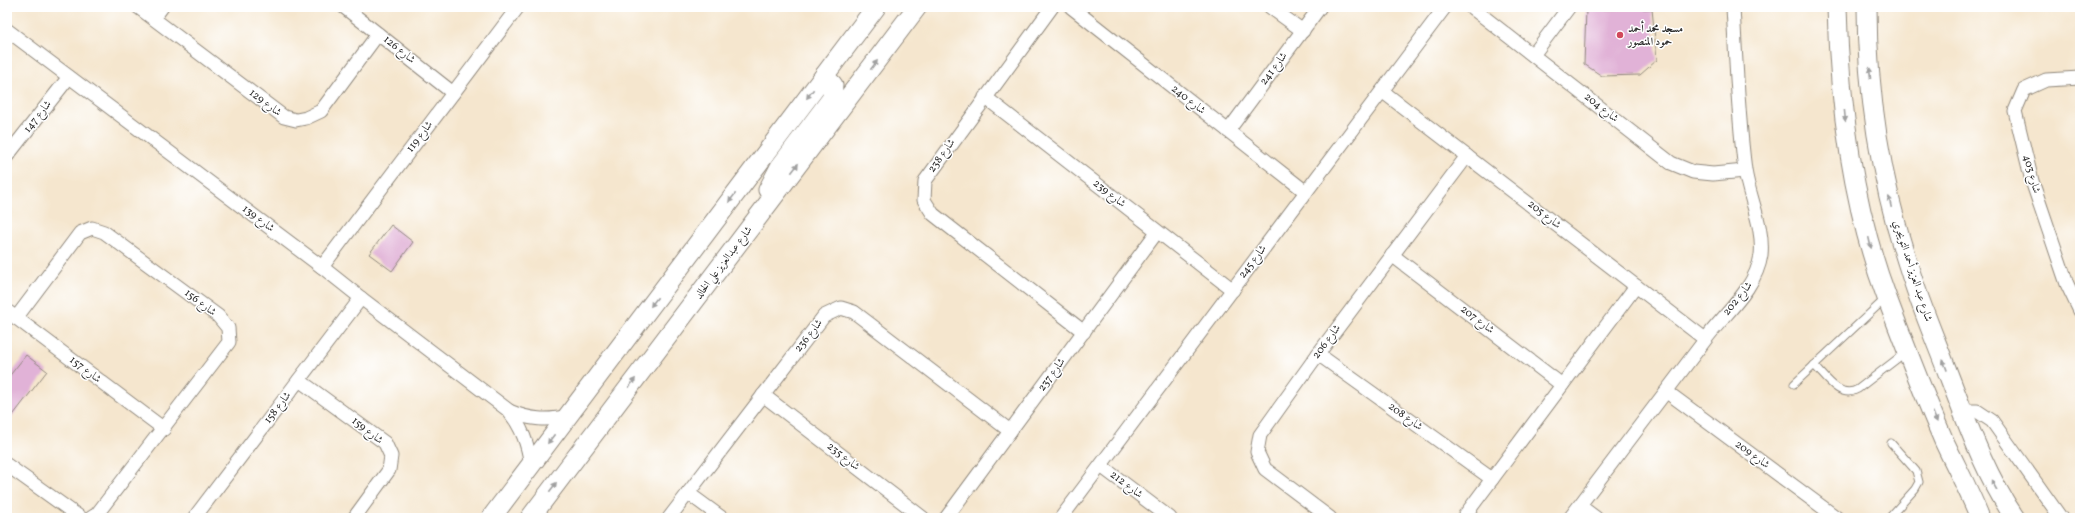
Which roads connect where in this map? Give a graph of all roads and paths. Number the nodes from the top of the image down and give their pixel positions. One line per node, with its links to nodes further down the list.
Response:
1 (138, 7): 17 (street, شارع 129)
2 (162, 7): 17 (street)
3 (344, 7): 20 (street, شارع 126)
4 (518, 7): 26 (street, شارع 119)
5 (876, 7): 22 (street)
6 (917, 7): 33 (street, شارع عبدالعزيز علي الخالد, one-way to 6)
7 (1052, 7): 27 (street, شارع 238)
8 (1070, 7): 28 (street, شارع 240)
9 (1270, 7): 19 (street)
10 (1320, 7): 19 (street, شارع 241)
11 (1445, 7): 25 (street, شارع 245)
12 (1471, 7): 21 (street, شارع 204)
13 (1568, 7): 21 (street)
14 (1733, 7): 31 (street, شارع 202)
15 (1837, 7): 40 (street, one-way to 40)
16 (1867, 7): 54 (street, شارع عبد العزيز أحمد التويجري, one-way to 16)
17 (154, 18): 20 (street, شارع 129)
18 (7, 30): 23 (street, شارع 139)
19 (1302, 31): 28 (street, شارع 241)
20 (378, 34): 26 (street, شارع 126)
21 (1532, 56): 31 (street, شارع 204)
22 (824, 76): 33 (street); 55 (street, one-way to 55)
23 (69, 77): 29 (street, شارع 147); 36 (street, شارع 139)
24 (2080, 78): 41 (street, شارع 403)
25 (1382, 91): 30 (street, شارع 205); 32 (street, شارع 245)
26 (453, 93): 36 (street, شارع 119)
27 (985, 97): 34 (street, شارع 239); 43 (street, شارع 238)
28 (1228, 131): 32 (street, شارع 240)
29 (7, 156)
30 (1467, 156): 35 (street, شارع 206); 37 (street, شارع 205)
31 (1745, 171): 44 (street, شارع 202)
32 (1306, 192): 38 (street, شارع 245)
33 (763, 211): 70 (street, شارع عبدالعزيز علي الخالد, one-way to 33)
34 (1157, 232): 38 (street, شارع 239); 43 (street, شارع 237)
35 (1392, 255): 46 (street, شارع 206); 50 (street, شارع 207)
36 (322, 267): 39 (street, شارع 139)
37 (1636, 286): 44 (street, شارع 205); 50 (street)
38 (1233, 290): 61 (street, شارع 245)
39 (361, 298): 48 (street, شارع 158); 53 (street, شارع 139)
40 (1887, 298): 45 (street); 47 (lane)
41 (2080, 311)
42 (11, 314): 56 (street, شارع 157); 56 (street, شارع 156)
43 (1084, 332): 57 (street, شارع 237)
44 (1705, 339): 51 (street, شارع 202)
45 (1908, 350): 47 (lane); 83 (street, one-way to 83)
46 (1318, 354): 62 (street, شارع 208); 77 (street, شارع 206)
47 (1814, 365): 49 (lane)
48 (299, 380): 67 (street, شارع 158); 68 (street, شارع 159)
49 (1794, 384)
50 (1562, 385): 62 (street)
51 (1667, 392): 64 (street, شارع 202); 81 (street, شارع 209)
52 (763, 395): 57 (street, شارع 236); 63 (street, شارع 236); 73 (street, شارع 235)
53 (508, 410): 55 (street, شارع 139); 60 (street, شارع 139)
54 (1963, 411): 84 (street, شارع عبد العزيز أحمد التويجري, one-way to 54); 85 (street)
55 (569, 416): 60 (street, one-way to 60)
56 (164, 429): 66 (street, شارع 156)
57 (1010, 431): 74 (street, شارع 237)
58 (1891, 443): 82 (lane)
59 (7, 465): 65 (street)
60 (531, 466): 69 (street)
61 (1101, 466): 75 (street, شارع 245); 76 (street, شارع 212)
62 (1492, 479): 78 (street)
63 (688, 493): 71 (street, شارع 236); 72 (street)
64 (1580, 506): 79 (street, شارع 202); 80 (street)
65 (81, 518)
66 (91, 518)
67 (194, 518)
68 (354, 518)
69 (491, 518)
70 (530, 518)
71 (669, 518)
72 (722, 518)
73 (923, 518)
74 (946, 518)
75 (1061, 518)
76 (1170, 518)
77 (1330, 518)
78 (1463, 518)
79 (1570, 518)
80 (1596, 518)
81 (1837, 518)
82 (1890, 518)
83 (1980, 518)
84 (2014, 518)
85 (2061, 518)

